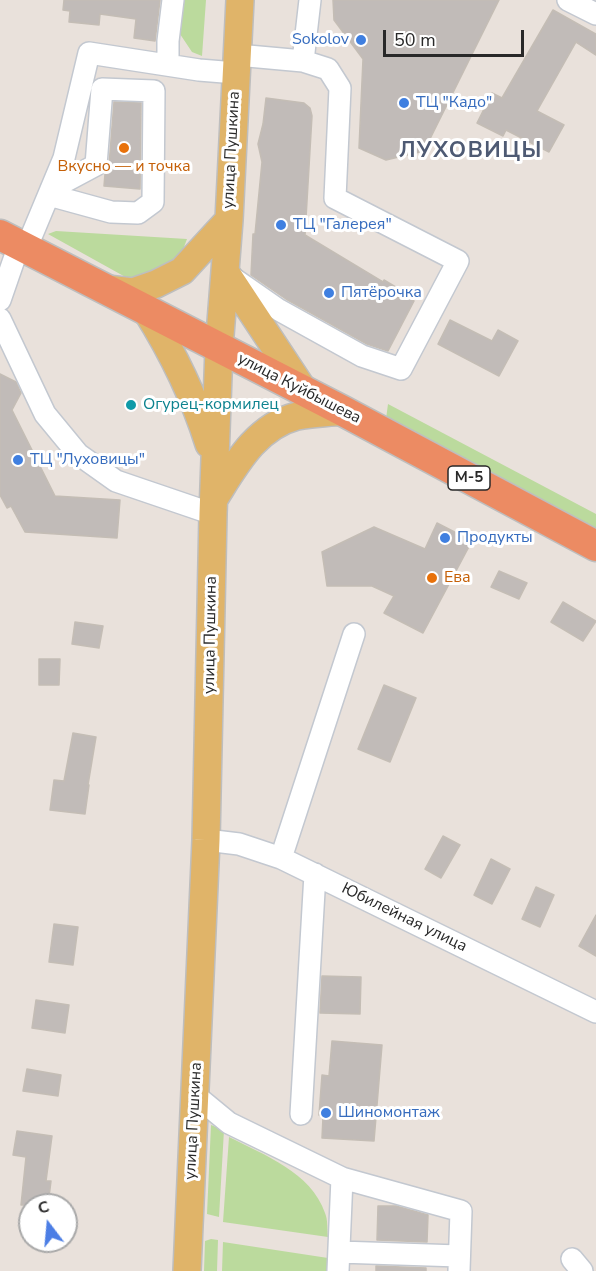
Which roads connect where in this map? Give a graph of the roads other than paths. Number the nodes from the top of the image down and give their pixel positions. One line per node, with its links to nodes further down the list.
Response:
1 (173, 0): 7 (street)
2 (240, 0): 8 (main road, улица Пушкина)
3 (310, 0): 6 (street)
4 (568, 0): 5 (street)
5 (596, 14)
6 (303, 61): 8 (street); 12 (street)
7 (168, 64): 8 (street); 9 (street)
8 (236, 64): 10 (main road, улица Пушкина)
9 (50, 192): 9 (street); 11 (street)
10 (229, 220): 12 (main road, улица Пушкина); 13 (main road)
11 (15, 243): 13 (highway, улица Куйбышева / М-5); 14 (street)
12 (225, 273): 17 (main road, улица Пушкина); 18 (main road)
13 (107, 289): 15 (highway, улица Куйбышева / М-5)
14 (0, 300)
15 (146, 310): 17 (highway, улица Куйбышева / М-5); 20 (main road)
16 (0, 319): 21 (street)
17 (219, 348): 18 (highway, улица Куйбышева / М-5); 20 (main road, улица Пушкина)
18 (304, 391): 19 (highway, улица Куйбышева / М-5)
19 (343, 411): 21 (main road); 22 (highway, улица Куйбышева / М-5)
20 (215, 463): 21 (main road, улица Пушкина)
21 (214, 507): 24 (main road, улица Пушкина)
22 (596, 546)
23 (354, 634): 25 (street)
24 (206, 840): 25 (street, Юбилейная улица); 28 (main road, улица Пушкина)
25 (281, 858): 26 (street, Юбилейная улица)
26 (315, 874): 27 (street, Юбилейная улица); 29 (street)
27 (596, 1012)
28 (195, 1095): 30 (street); 36 (main road, улица Пушкина)
29 (301, 1114)
30 (342, 1178): 31 (street); 35 (street)
31 (338, 1261): 32 (street)
32 (366, 1262): 33 (street)
33 (395, 1262): 34 (street)
34 (428, 1263): 35 (street)
35 (459, 1264)
36 (188, 1271)

